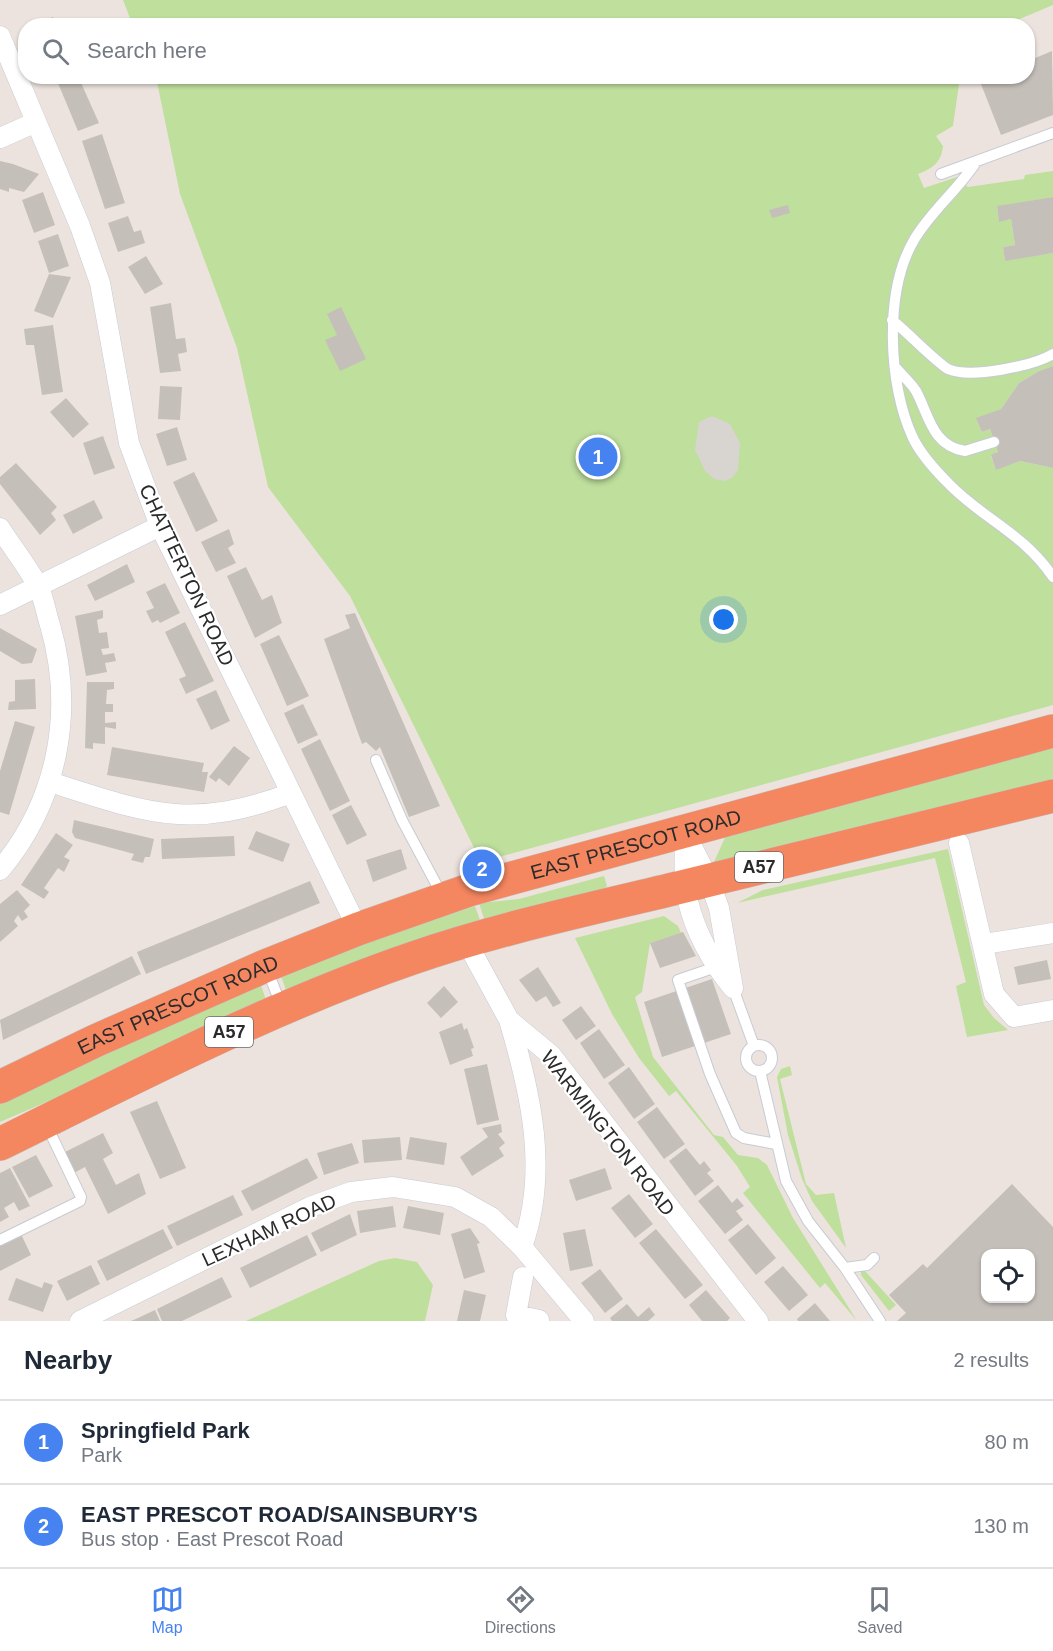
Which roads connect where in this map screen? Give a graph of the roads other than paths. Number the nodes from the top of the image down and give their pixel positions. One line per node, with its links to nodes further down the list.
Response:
1 (0, 36): 2 (street, CHATTERTON ROAD)
2 (18, 79)
3 (20, 84): 4 (street, CHATTERTON ROAD)
4 (36, 122): 6 (street); 13 (street, CHATTERTON ROAD)
5 (1053, 133): 7 (lane)
6 (0, 138)
7 (976, 162): 8 (lane); 9 (lane)
8 (941, 174)
9 (892, 320): 10 (lane); 11 (lane)
10 (1053, 354)
11 (897, 368): 12 (lane); 15 (lane)
12 (994, 442)
13 (160, 526): 16 (street); 21 (street, CHATTERTON ROAD)
14 (0, 528): 16 (street)
15 (1053, 577)
16 (38, 587): 17 (street); 20 (street)
17 (0, 605)
18 (1053, 730): 23 (highway, EAST PRESCOT ROAD / A57)
19 (376, 760): 27 (lane)
20 (50, 782): 21 (street); 25 (street)
21 (291, 793): 28 (street, CHATTERTON ROAD)
22 (1053, 796): 26 (highway, A57)
23 (685, 831): 26 (street); 27 (highway, EAST PRESCOT ROAD / A57)
24 (959, 843): 31 (street)
25 (0, 870)
26 (698, 883): 30 (highway, A57); 32 (street); 32 (street)
27 (444, 899): 28 (highway, EAST PRESCOT ROAD / A57)
28 (358, 929): 33 (highway, EAST PRESCOT ROAD / A57)
29 (1053, 933): 31 (street)
30 (466, 942): 35 (highway, A57); 37 (street, WARMINGTON ROAD)
31 (984, 944): 36 (street)
32 (722, 965): 34 (street); 43 (lane)
33 (266, 966): 35 (lane); 40 (highway, EAST PRESCOT ROAD / A57)
34 (733, 988): 38 (lane)
35 (282, 1008): 41 (highway, A57)
36 (1053, 1010)
37 (509, 1020): 45 (street); 53 (street, WARMINGTON ROAD)
38 (754, 1046): 39 (lane); 39 (lane)
39 (760, 1071): 43 (lane)
40 (0, 1087)
41 (45, 1121): 42 (highway, A57); 44 (lane)
42 (0, 1144)
43 (776, 1144): 47 (lane)
44 (0, 1240)
45 (522, 1247): 51 (street, LEXHAM ROAD); 52 (street, LEXHAM ROAD)
46 (874, 1258): 47 (lane)
47 (845, 1268): 54 (lane)
48 (523, 1277): 49 (street)
49 (515, 1318): 50 (street)
50 (539, 1320)
51 (80, 1321)
52 (584, 1321)
53 (758, 1321)
54 (880, 1321)

